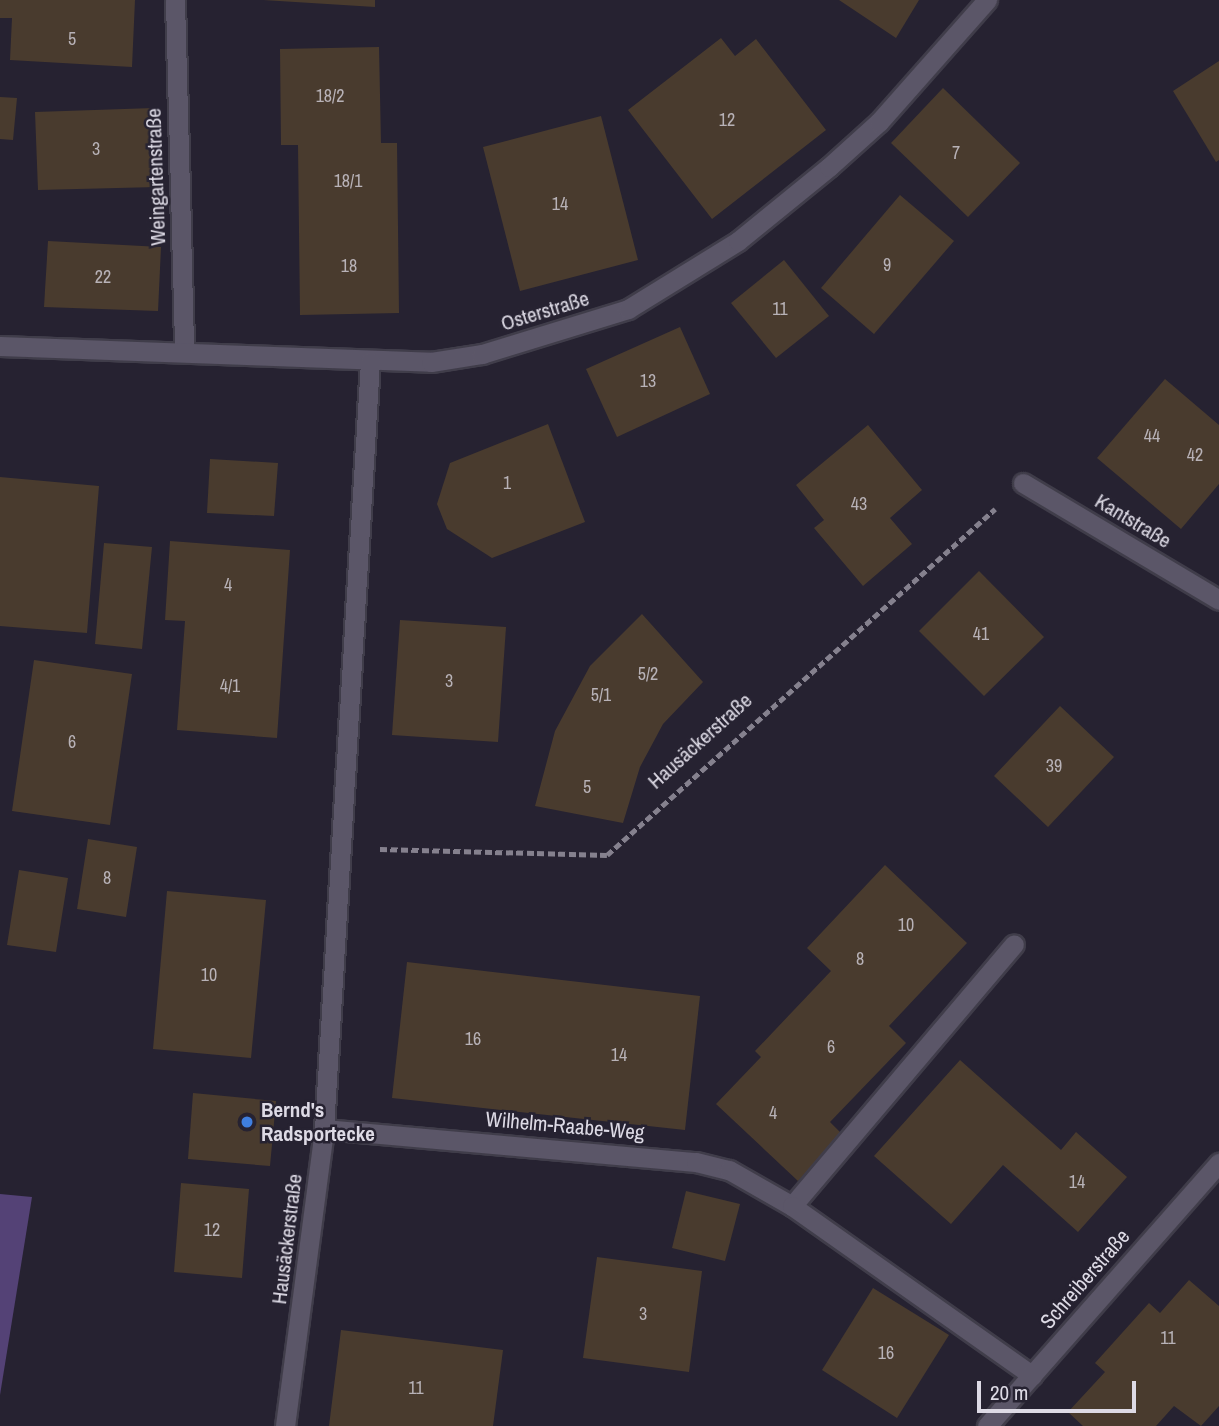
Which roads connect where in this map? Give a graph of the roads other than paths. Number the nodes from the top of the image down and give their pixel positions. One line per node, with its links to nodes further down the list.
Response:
1 (175, 0): 4 (street, Weingartenstraße)
2 (987, 0): 5 (street, Osterstraße)
3 (0, 346): 4 (street, Osterstraße)
4 (184, 352): 5 (street, Osterstraße)
5 (370, 361): 9 (street, Hausäckerstraße)
6 (1023, 483): 7 (street, Kantstraße)
7 (1219, 600)
8 (1014, 944): 11 (street)
9 (324, 1129): 11 (street, Wilhelm-Raabe-Weg); 13 (street, Hausäckerstraße)
10 (1219, 1163): 12 (street, Schreiberstraße)
11 (792, 1206): 12 (street, Wilhelm-Raabe-Weg)
12 (1032, 1375): 14 (street, Schreiberstraße)
13 (285, 1426)
14 (987, 1426)

